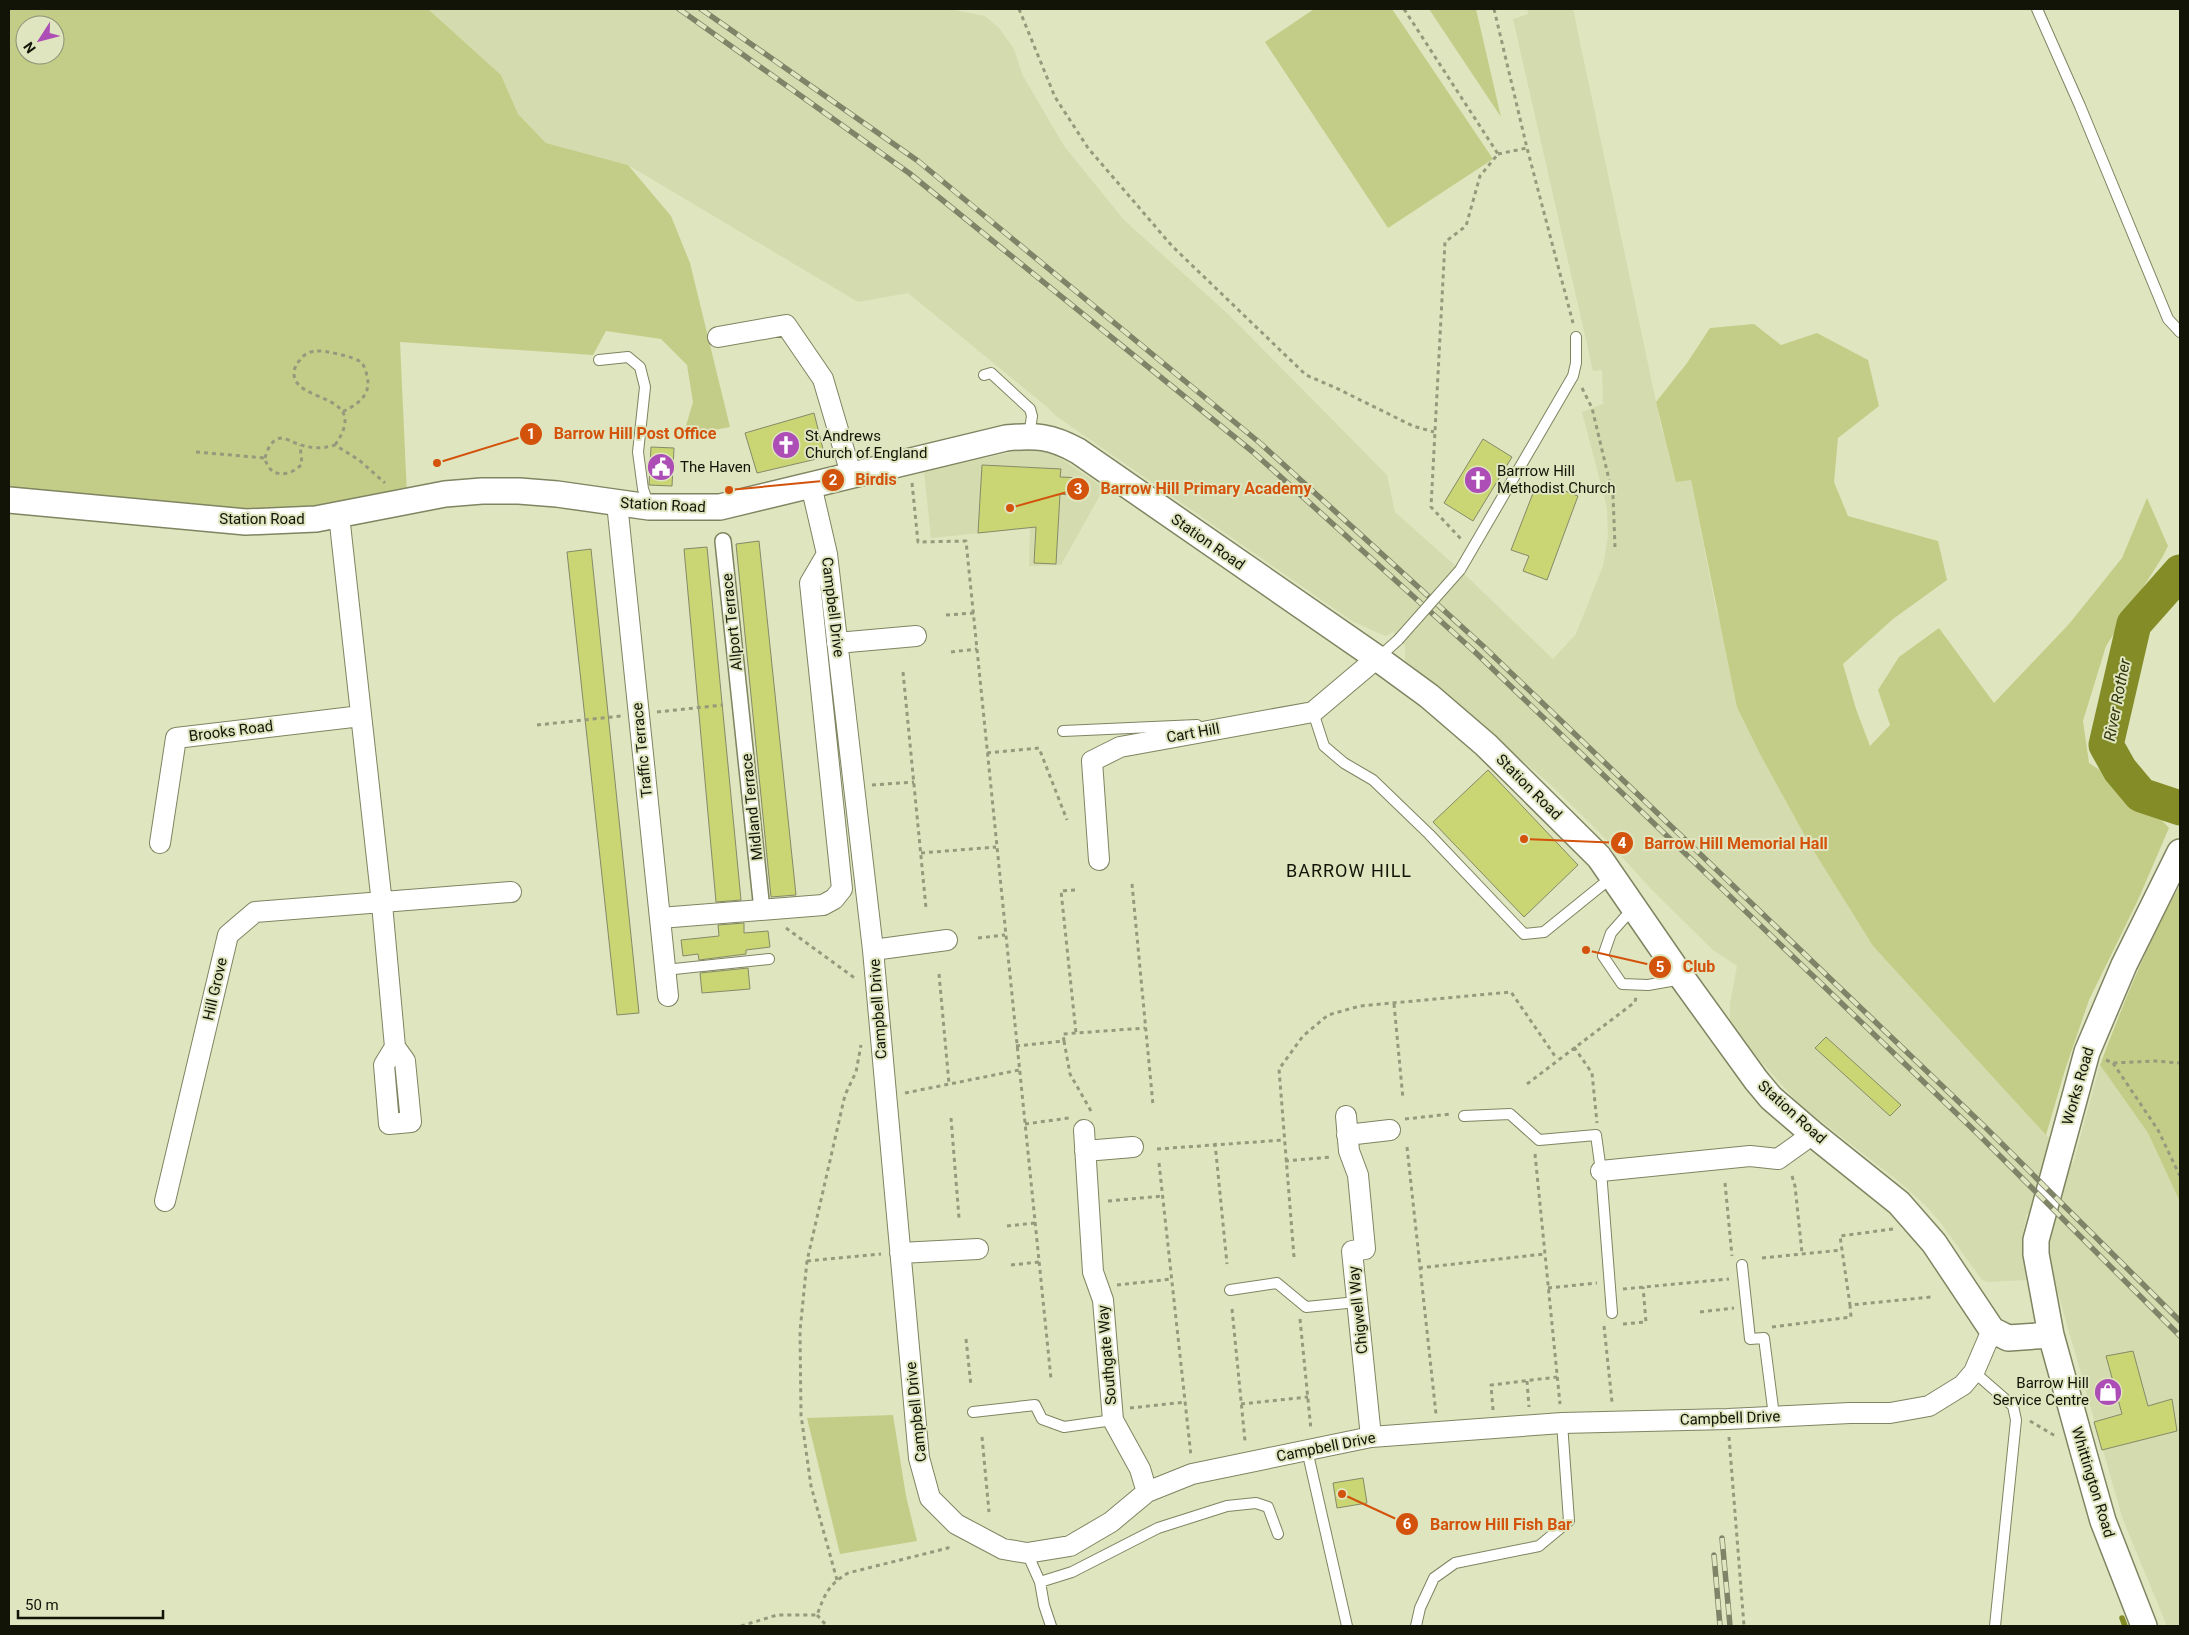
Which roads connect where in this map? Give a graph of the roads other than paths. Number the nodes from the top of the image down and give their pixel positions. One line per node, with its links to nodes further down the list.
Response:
1 (2037, 9): 2 (lane)
2 (2180, 332)
3 (718, 337): 8 (street)
4 (1576, 337): 18 (lane, bridge)
5 (599, 360): 12 (lane)
6 (984, 375): 7 (lane)
7 (1029, 436): 8 (street, Station Road); 18 (street, Station Road)
8 (851, 474): 9 (street, Station Road)
9 (812, 485): 12 (street, Station Road); 15 (street, Campbell Drive)
10 (9, 500): 13 (street, Station Road)
11 (617, 503): 12 (street, Station Road); 13 (street, Station Road); 32 (street, Traffic Terrace)
12 (649, 507)
13 (339, 515): 21 (street)
14 (723, 541): 19 (street, Allport Terrace)
15 (826, 554): 17 (street, Campbell Drive); 31 (street)
16 (916, 636): 17 (street)
17 (837, 643): 34 (street, Campbell Drive)
18 (1377, 658): 20 (street); 27 (street, Station Road)
19 (741, 704): 31 (street, Midland Terrace)
20 (1313, 712): 22 (street, Cart Hill); 27 (lane)
21 (361, 716): 24 (street, Brooks Road); 29 (street)
22 (1257, 722): 23 (lane); 26 (street, Cart Hill)
23 (1063, 731)
24 (160, 843)
25 (2180, 852): 55 (street, Works Road)
26 (1099, 860)
27 (1613, 876): 30 (street, Station Road)
28 (511, 892): 29 (street)
29 (382, 904): 39 (street); 47 (street, Hill Grove)
30 (1634, 907): 37 (street, Station Road); 37 (lane)
31 (762, 910): 32 (street)
32 (660, 918): 36 (street, Traffic Terrace)
33 (948, 940): 34 (street)
34 (873, 950): 49 (street, Campbell Drive)
35 (769, 959): 36 (lane)
36 (665, 970): 38 (street, Traffic Terrace)
37 (1683, 979): 43 (street, Station Road)
38 (668, 996)
39 (395, 1047)
40 (1460, 1115): 46 (lane)
41 (1082, 1120): 45 (street, Southgate Way)
42 (1397, 1124): 52 (street, Chigwell Way)
43 (1813, 1134): 46 (street); 54 (street, Station Road)
44 (1133, 1146): 45 (street)
45 (1085, 1152): 58 (street, Southgate Way)
46 (1601, 1171): 53 (lane)
47 (165, 1200)
48 (978, 1248): 49 (street)
49 (900, 1253): 65 (street, Campbell Drive)
50 (1737, 1263): 59 (lane)
51 (1230, 1290): 52 (lane)
52 (1357, 1302): 61 (street, Chigwell Way)
53 (1612, 1313)
54 (1992, 1330): 55 (street); 56 (street, Campbell Drive)
55 (2051, 1335): 71 (street, Whittington Road)
56 (1974, 1372): 59 (street, Campbell Drive); 70 (lane)
57 (973, 1412): 58 (lane)
58 (1118, 1415): 63 (street, Southgate Way)
59 (1774, 1416): 60 (street, Campbell Drive)
60 (1562, 1423): 61 (street, Campbell Drive); 69 (lane)
61 (1371, 1438): 62 (street, Campbell Drive)
62 (1307, 1450): 63 (street, Campbell Drive); 68 (lane)
63 (1147, 1492): 65 (street, Campbell Drive)
64 (1278, 1534): 66 (lane)
65 (1027, 1553): 66 (lane)
66 (1040, 1582): 67 (lane)
67 (1051, 1626)
68 (1347, 1626)
69 (1416, 1626)
70 (1995, 1626)
71 (2144, 1626)

